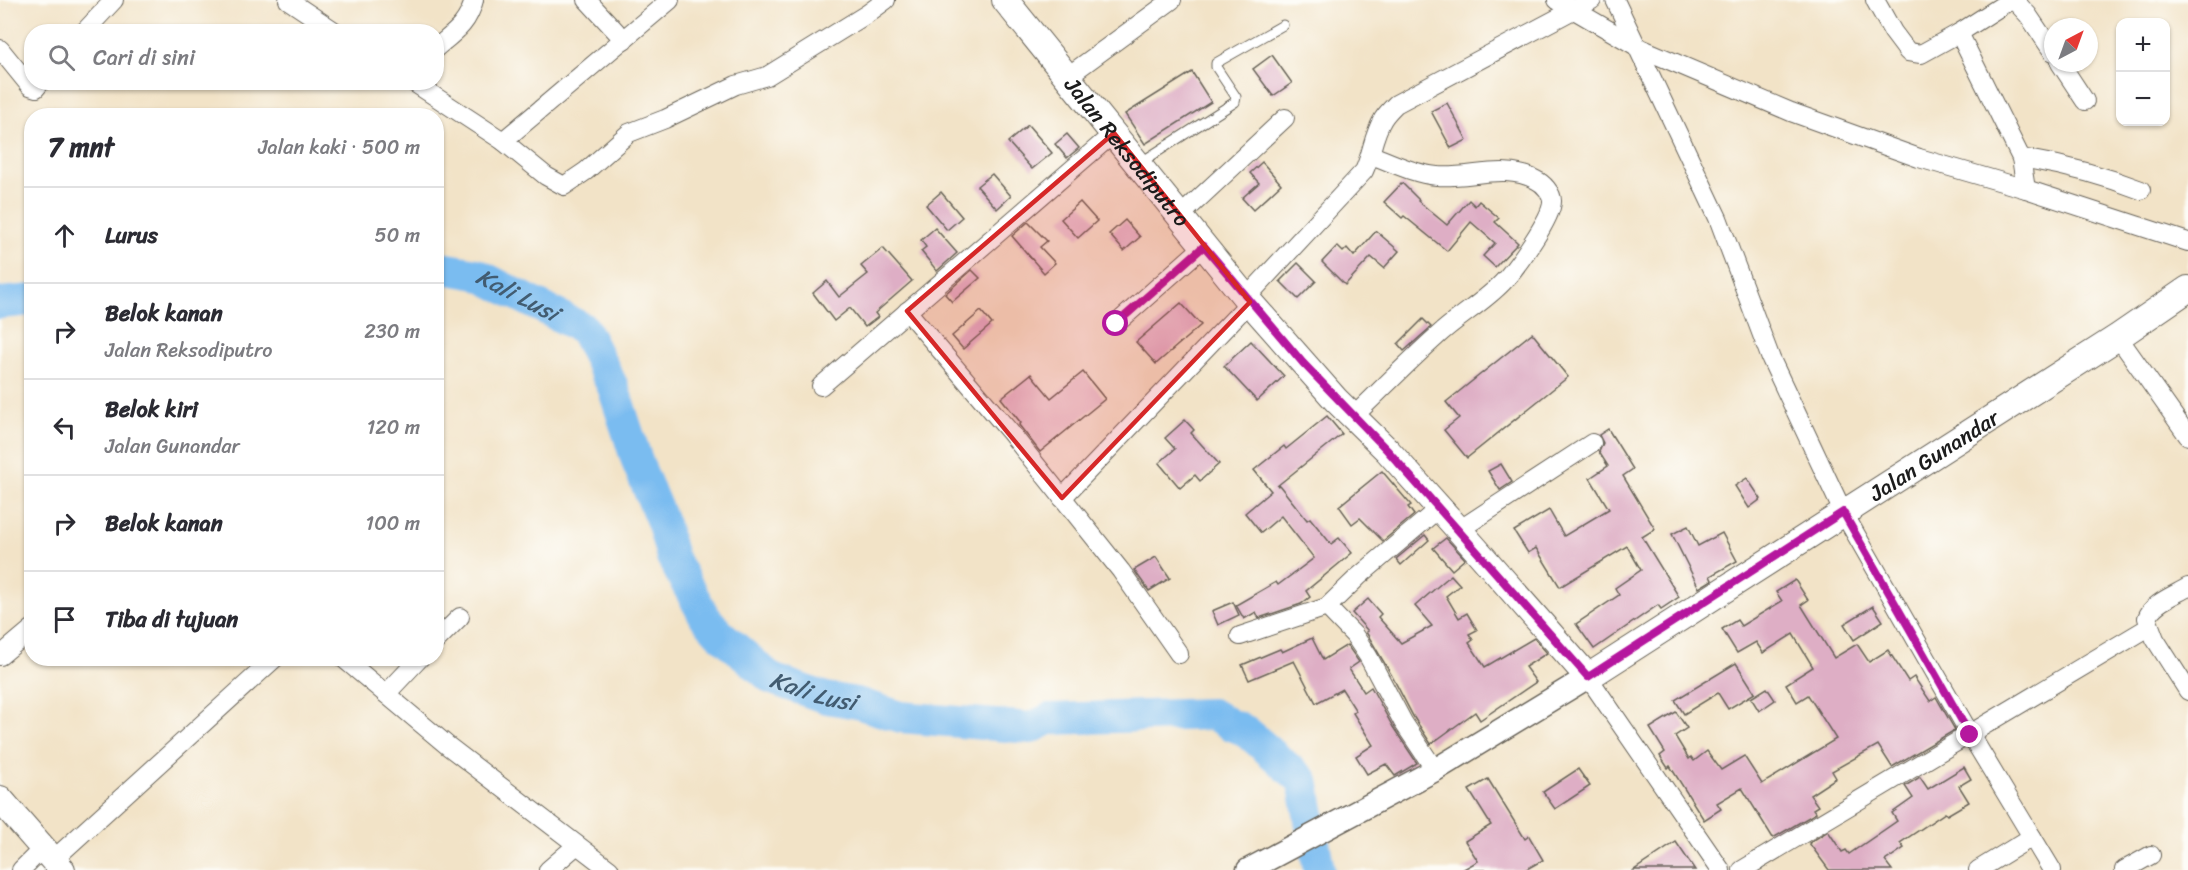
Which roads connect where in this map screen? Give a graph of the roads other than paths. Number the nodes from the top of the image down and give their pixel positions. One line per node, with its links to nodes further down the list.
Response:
1 (114, 0): 14 (street)
2 (288, 0): 15 (street)
3 (474, 0): 20 (street)
4 (587, 0): 19 (street)
5 (670, 0): 19 (street)
6 (886, 0): 30 (street)
7 (1005, 0): 24 (main road, Jalan Reksodiputro)
8 (1172, 0): 24 (street)
9 (1557, 0): 13 (street)
10 (1592, 0): 13 (street)
11 (1615, 0): 21 (street)
12 (1875, 0): 17 (street)
13 (1576, 10): 21 (street); 31 (street)
14 (92, 24)
15 (324, 24)
16 (1283, 25): 33 (lane)
17 (1959, 33): 18 (street); 32 (street)
18 (2044, 39)
19 (624, 40): 30 (street)
20 (444, 41)
21 (1638, 47): 34 (street); 50 (street)
22 (0, 49): 25 (street)
23 (2066, 72): 27 (street)
24 (1068, 76): 29 (main road, Jalan Reksodiputro)
25 (24, 79)
26 (426, 90): 30 (street)
27 (2085, 101)
28 (1285, 118): 36 (street)
29 (1114, 133): 33 (main road, Jalan Reksodiputro); 41 (street)
30 (502, 141)
31 (1372, 155): 40 (street); 45 (street)
32 (2021, 158): 34 (street); 35 (street)
33 (1138, 164): 36 (main road, Jalan Reksodiputro)
34 (2026, 189): 37 (street)
35 (2141, 190)
36 (1179, 216): 38 (main road, Jalan Reksodiputro)
37 (2188, 242)
38 (1204, 246): 40 (main road, Jalan Reksodiputro); 42 (street)
39 (2188, 290): 43 (main road, Jalan Gunandar)
40 (1248, 300): 45 (main road, Jalan Reksodiputro); 48 (street)
41 (908, 311): 44 (street); 48 (street)
42 (1116, 324)
43 (2118, 337): 46 (street); 50 (main road, Jalan Gunandar)
44 (821, 386)
45 (1354, 416): 49 (main road, Jalan Reksodiputro)
46 (2188, 436)
47 (1592, 443): 51 (street)
48 (1062, 498): 59 (street)
49 (1438, 509): 51 (main road, Jalan Reksodiputro); 53 (street)
50 (1843, 512): 64 (main road, Jalan Gunandar); 67 (street)
51 (1459, 530): 64 (main road, Jalan Reksodiputro)
52 (2188, 587): 55 (street)
53 (1327, 607): 58 (street); 68 (street)
54 (460, 617): 56 (street)
55 (2149, 627): 65 (street); 67 (street)
56 (444, 633)
57 (24, 636): 60 (street)
58 (1240, 636)
59 (1179, 654)
60 (0, 656)
61 (264, 666): 73 (street)
62 (353, 666): 66 (street)
63 (412, 666): 66 (street)
64 (1588, 677): 68 (street); 78 (street)
65 (2188, 691)
66 (386, 694): 71 (street)
67 (1970, 735): 70 (street); 79 (street)
68 (1435, 770): 77 (street)
69 (0, 799): 73 (main road)
70 (2032, 837): 80 (street); 81 (street)
71 (577, 845): 75 (street); 76 (street)
72 (2151, 855): 82 (street)
73 (52, 859): 74 (street)
74 (21, 870)
75 (548, 870)
76 (610, 870)
77 (1248, 870)
78 (1721, 870)
79 (1742, 870)
80 (1977, 870)
81 (2052, 870)
82 (2124, 870)

